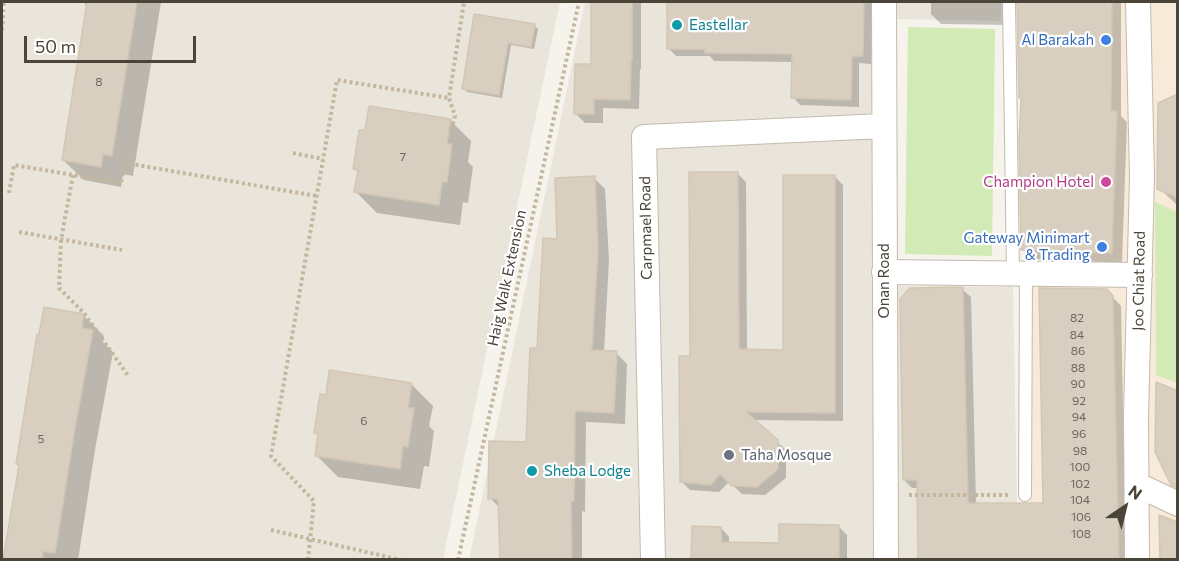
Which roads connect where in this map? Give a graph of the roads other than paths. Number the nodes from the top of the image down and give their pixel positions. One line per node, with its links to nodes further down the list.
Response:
1 (884, 2): 4 (street, Onan Road)
2 (1009, 2): 6 (lane)
3 (1138, 2): 7 (street, Joo Chiat Road)
4 (883, 126): 5 (street, Onan Road); 11 (street, Carpmael Road)
5 (884, 272): 6 (street); 12 (street, Onan Road)
6 (1020, 274): 7 (street); 9 (lane)
7 (1140, 275): 8 (street, Joo Chiat Road)
8 (1138, 485): 10 (street); 13 (street, Joo Chiat Road)
9 (1025, 495)
10 (1178, 504)
11 (653, 560)
12 (886, 560)
13 (1137, 560)

